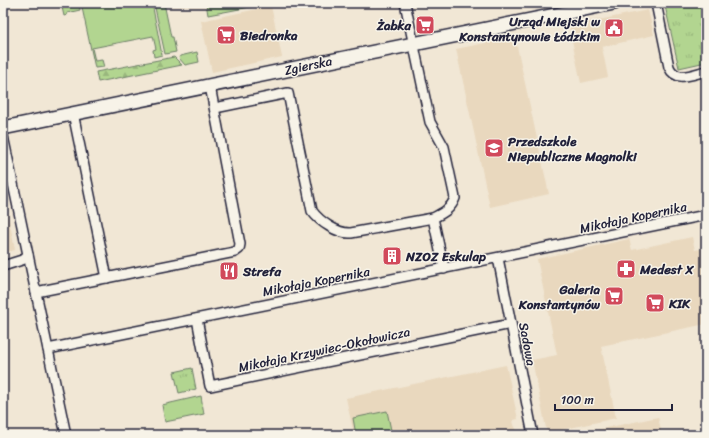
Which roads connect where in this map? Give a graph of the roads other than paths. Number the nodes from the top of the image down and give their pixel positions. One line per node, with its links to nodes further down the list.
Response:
1 (404, 3): 4 (street)
2 (614, 3): 4 (main road, Zgierska)
3 (656, 3): 5 (street)
4 (413, 44): 6 (main road, Zgierska); 12 (street)
5 (706, 71)
6 (210, 86): 7 (street); 8 (main road, Zgierska)
7 (214, 108): 12 (street); 17 (street)
8 (73, 113): 9 (main road, Zgierska); 17 (street)
9 (3, 128)
10 (3, 136): 13 (street)
11 (706, 215): 14 (street, Mikołaja Kopernika)
12 (433, 218): 16 (street)
13 (28, 255): 15 (street); 18 (street)
14 (498, 258): 16 (street, Mikołaja Kopernika); 20 (street, Sadowa)
15 (3, 266)
16 (444, 269): 19 (street, Mikołaja Kopernika)
17 (107, 278): 18 (street)
18 (36, 292): 21 (street)
19 (197, 319): 20 (street, Mikołaja Krzywiec-Okołowicza); 21 (street, Mikołaja Kopernika)
20 (511, 324): 23 (street, Sadowa)
21 (48, 349): 22 (street)
22 (66, 435)
23 (533, 435)

